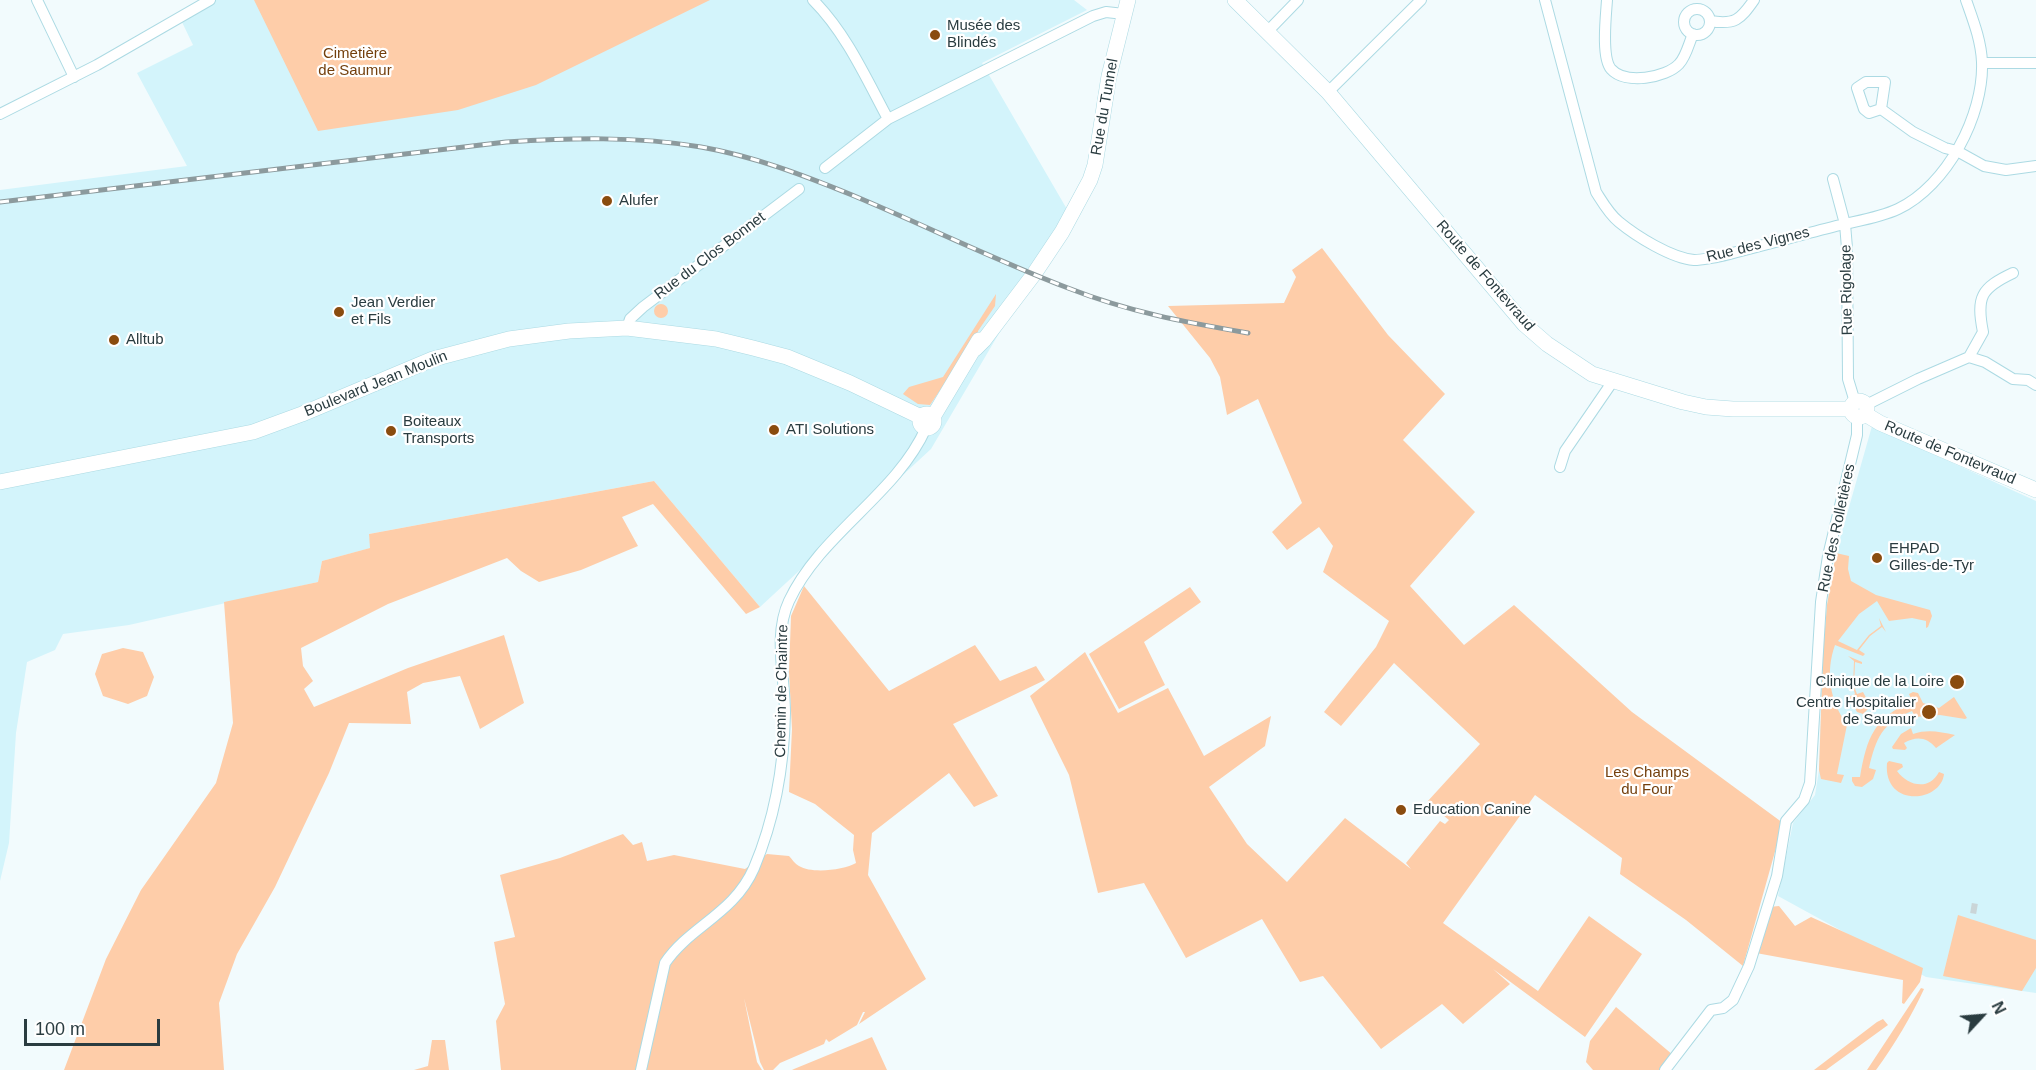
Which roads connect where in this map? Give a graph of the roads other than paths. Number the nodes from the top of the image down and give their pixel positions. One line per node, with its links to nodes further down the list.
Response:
1 (37, 0): 18 (street)
2 (210, 0): 18 (street)
3 (813, 0): 22 (street)
4 (1235, 0): 14 (street, Route de Fontevraud)
5 (1298, 0): 14 (street)
6 (1421, 0): 19 (street)
7 (1545, 0): 28 (street, Rue des Vignes)
8 (1607, 0): 15 (street)
9 (1754, 0): 13 (street)
10 (1966, 0): 16 (street, Rue des Vignes)
11 (1697, 4): 13 (street); 15 (street)
12 (1126, 7): 22 (street); 35 (street, Rue du Tunnel)
13 (1710, 21): 15 (street)
14 (1267, 32): 19 (street, Route de Fontevraud)
15 (1693, 34)
16 (1982, 63): 17 (street); 23 (street, Rue des Vignes)
17 (2036, 63)
18 (74, 77): 21 (street)
19 (1328, 92): 32 (street, Route de Fontevraud)
20 (1881, 109): 23 (street)
21 (0, 114)
22 (888, 119): 25 (street)
23 (1957, 151): 24 (street); 28 (street, Rue des Vignes)
24 (2036, 166)
25 (825, 168)
26 (1833, 178): 28 (street, Rue Rigolage)
27 (799, 189): 30 (street, Rue du Clos Bonnet)
28 (1845, 224): 34 (street, Rue Rigolage)
29 (2013, 273): 31 (street)
30 (627, 328): 35 (street, Boulevard Jean Moulin); 37 (street, Boulevard Jean Moulin)
31 (1974, 353): 33 (street); 34 (street)
32 (1613, 381): 34 (street, Route de Fontevraud); 36 (street)
33 (2036, 385)
34 (1859, 409): 38 (street, Route de Fontevraud); 40 (street, Rue des Rolletières)
35 (927, 420): 39 (street, Chemin de Chaintre)
36 (1560, 467)
37 (0, 482)
38 (2036, 490)
39 (641, 1070)
40 (1665, 1070)

